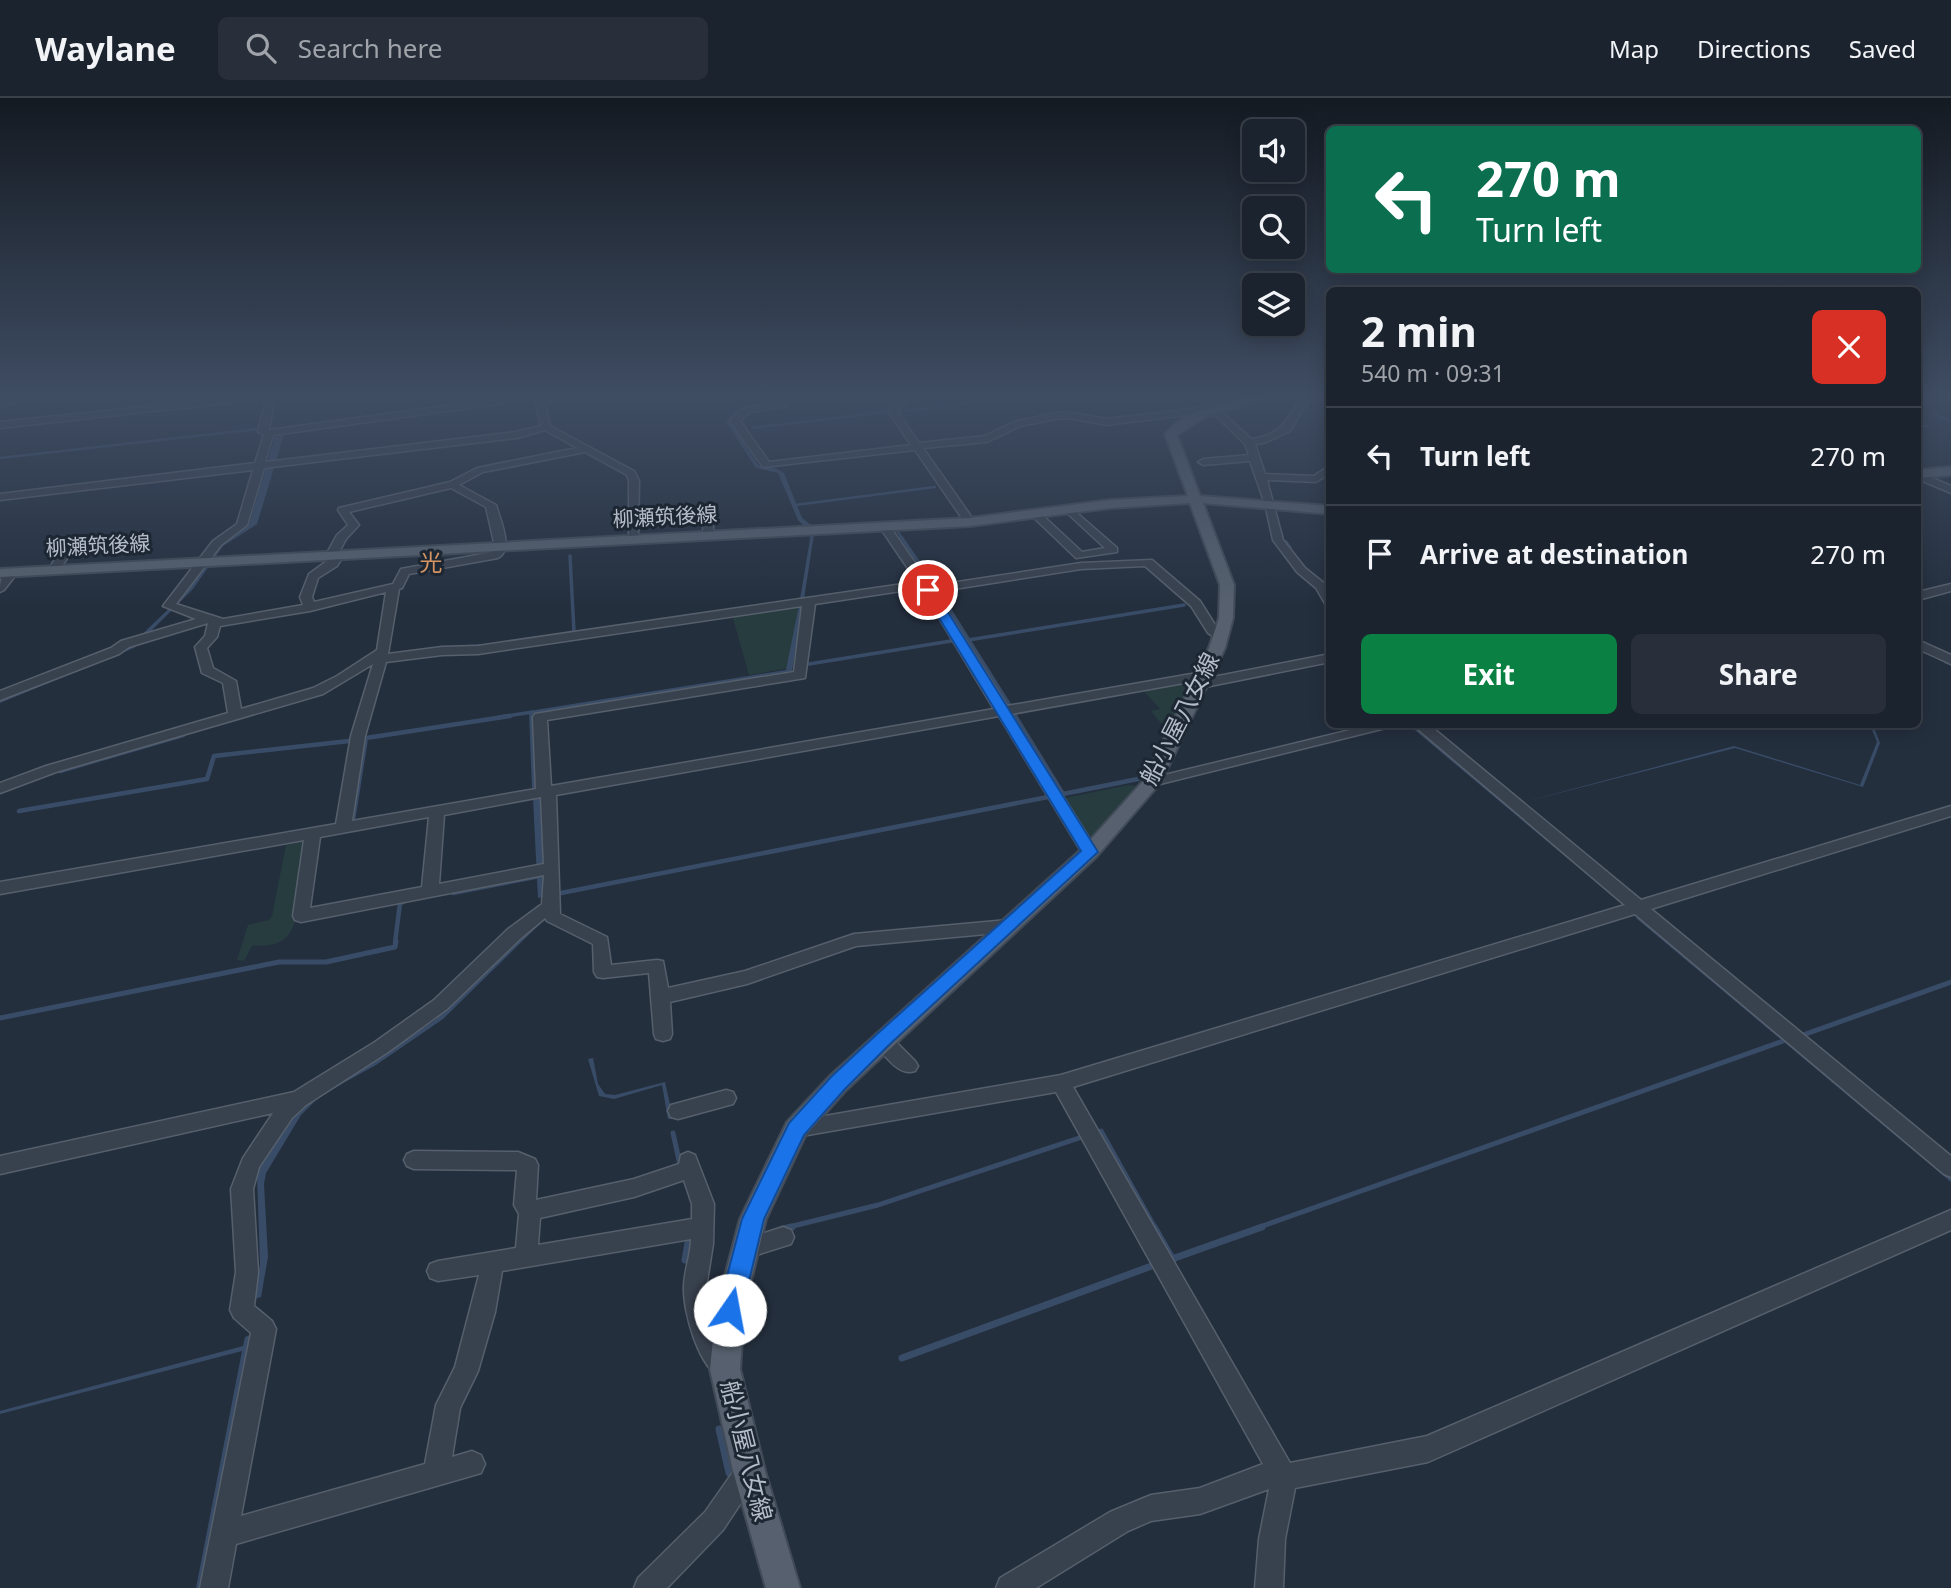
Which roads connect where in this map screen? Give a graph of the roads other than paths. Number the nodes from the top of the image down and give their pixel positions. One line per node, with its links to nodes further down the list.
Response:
1 (267, 465): 29 (street)
2 (262, 466): 15 (street)
3 (502, 466): 13 (street)
4 (615, 466): 25 (street)
5 (931, 466): 22 (street)
6 (1183, 466): 16 (main road, 船小屋八女線)
7 (1257, 466): 12 (street)
8 (1326, 471): 12 (street)
9 (1951, 471): 10 (main road)
10 (1921, 475)
11 (1921, 476): 14 (street)
12 (1261, 478): 17 (street)
13 (453, 484): 26 (street); 27 (street)
14 (1951, 490)
15 (0, 496)
16 (1196, 499): 17 (main road, 柳瀬筑後線); 18 (main road, 柳瀬筑後線); 41 (main road, 船小屋八女線)
17 (1270, 504): 19 (main road, 柳瀬筑後線); 36 (street)
18 (1070, 510): 20 (main road, 柳瀬筑後線); 20 (street)
19 (1326, 510)
20 (1035, 514): 22 (main road, 柳瀬筑後線)
21 (708, 518): 24 (street)
22 (970, 522): 23 (main road, 柳瀬筑後線)
23 (884, 526): 24 (main road, 柳瀬筑後線); 33 (street)
24 (709, 536): 25 (main road, 柳瀬筑後線)
25 (634, 540): 26 (main road, 柳瀬筑後線)
26 (501, 547): 27 (main road, 柳瀬筑後線); 32 (street)
27 (335, 555): 29 (main road, 柳瀬筑後線); 39 (street)
28 (62, 556): 30 (street)
29 (207, 562): 30 (main road, 柳瀬筑後線); 40 (street)
30 (54, 570): 31 (main road, 柳瀬筑後線)
31 (6, 572): 35 (street)
32 (393, 587): 39 (street); 43 (street)
33 (926, 587): 38 (street); 41 (street); 48 (street)
34 (1951, 587): 37 (street)
35 (0, 588)
36 (1326, 595)
37 (1921, 595)
38 (808, 601): 43 (street); 54 (street)
39 (310, 607): 40 (street)
40 (211, 621): 47 (street); 49 (street)
41 (1220, 637): 46 (main road, 船小屋八女線)
42 (1921, 645): 45 (street)
43 (381, 656): 49 (street); 57 (street)
44 (1326, 659): 46 (street)
45 (1951, 660)
46 (1202, 680): 48 (street); 52 (main road, 船小屋八女線)
47 (0, 696)
48 (1003, 709): 54 (street); 59 (street)
49 (235, 716): 53 (street)
50 (1378, 728): 52 (street)
51 (1424, 728): 63 (street)
52 (1152, 782): 59 (main road, 船小屋八女線)
53 (0, 788)
54 (546, 790): 55 (street); 60 (street)
55 (437, 810): 57 (street); 62 (street)
56 (1951, 811): 63 (street)
57 (343, 827): 58 (street)
58 (313, 832): 61 (street); 62 (street)
59 (1090, 852): 65 (main road, 船小屋八女線)
60 (552, 868): 62 (street); 64 (street)
61 (0, 888)
62 (430, 891)
63 (1636, 906): 70 (street); 77 (street)
64 (550, 907): 66 (street); 72 (street)
65 (1008, 926): 66 (street); 68 (main road, 船小屋八女線)
66 (660, 996): 67 (street)
67 (663, 1034)
68 (882, 1040): 69 (street); 74 (main road, 船小屋八女線)
69 (908, 1066)
70 (1061, 1083): 74 (street); 89 (street)
71 (726, 1098): 73 (street)
72 (299, 1099): 76 (street); 91 (street)
73 (678, 1111)
74 (796, 1129): 82 (main road, 船小屋八女線)
75 (414, 1160): 78 (street)
76 (0, 1165)
77 (1951, 1168)
78 (530, 1211): 80 (street); 83 (street)
79 (1951, 1220): 89 (street)
80 (702, 1227): 83 (street); 86 (street)
81 (783, 1237): 82 (street)
82 (744, 1249): 86 (main road, 船小屋八女線)
83 (526, 1257): 84 (street)
84 (492, 1262): 85 (street); 90 (street)
85 (438, 1271)
86 (725, 1369): 88 (main road, 船小屋八女線)
87 (472, 1464): 90 (street)
88 (749, 1471): 93 (street); 94 (main road, 船小屋八女線)
89 (1281, 1472): 95 (street); 96 (street)
90 (436, 1474): 91 (street)
91 (225, 1534): 92 (street)
92 (214, 1588)
93 (648, 1588)
94 (783, 1588)
95 (1010, 1588)
96 (1269, 1588)

